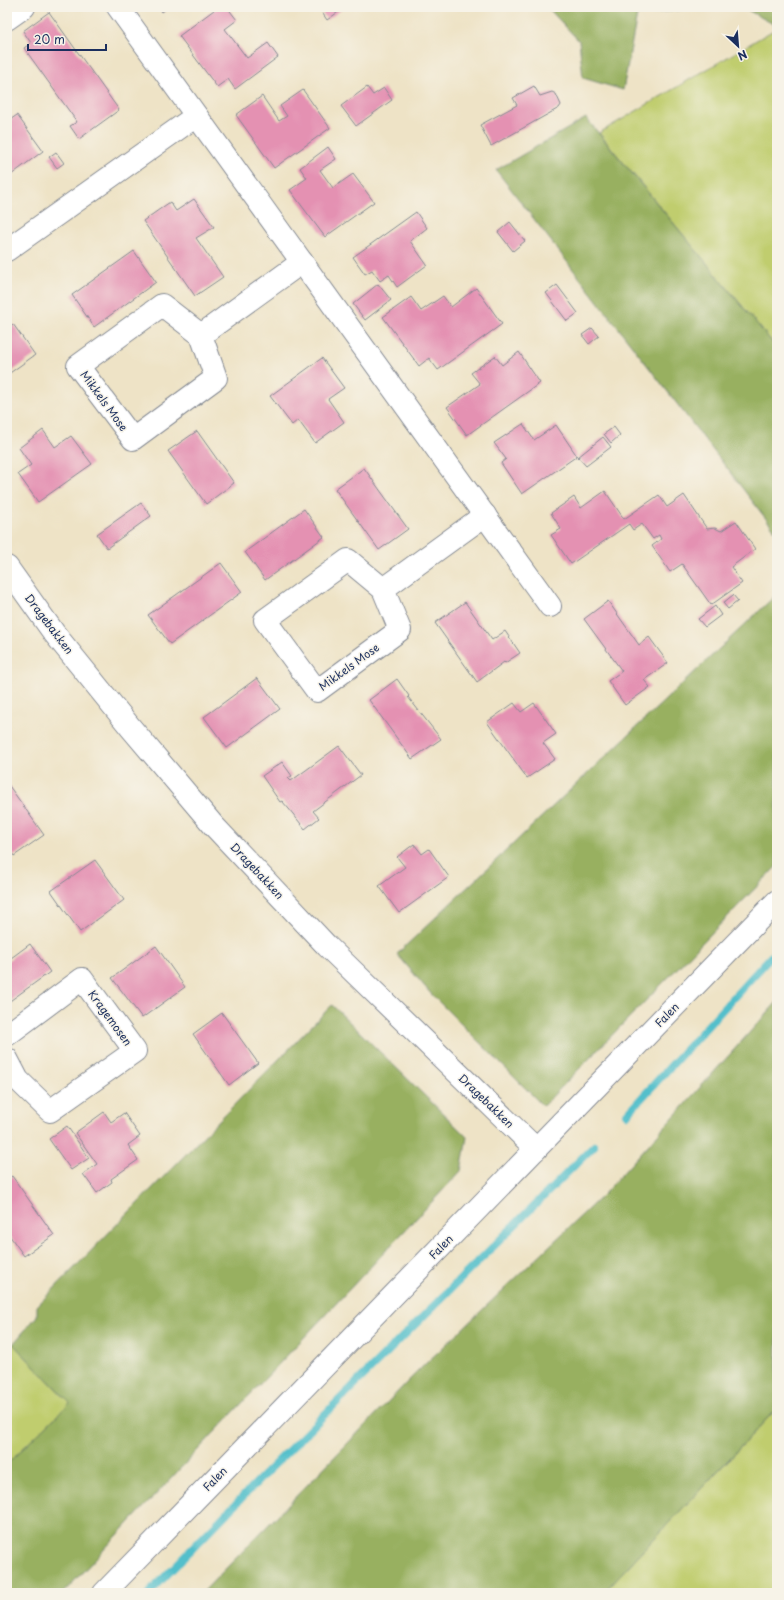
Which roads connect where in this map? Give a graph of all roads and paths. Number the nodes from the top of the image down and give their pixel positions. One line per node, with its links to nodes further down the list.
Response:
1 (24, 7): 3 (street)
2 (118, 7): 4 (street)
3 (7, 19)
4 (196, 116): 5 (street); 6 (street)
5 (7, 250)
6 (302, 262): 7 (street); 8 (street)
7 (201, 336): 7 (street, Mikkels Mose)
8 (485, 515): 10 (street); 11 (street)
9 (7, 567): 16 (street, Dragebakken)
10 (382, 590): 10 (street, Mikkels Mose)
11 (550, 606)
12 (777, 901): 16 (street, Falen)
13 (7, 1035): 15 (street, Kragemosen)
14 (7, 1059): 15 (street, Kragemosen)
15 (12, 1084)
16 (536, 1149): 17 (street, Falen)
17 (104, 1593)

